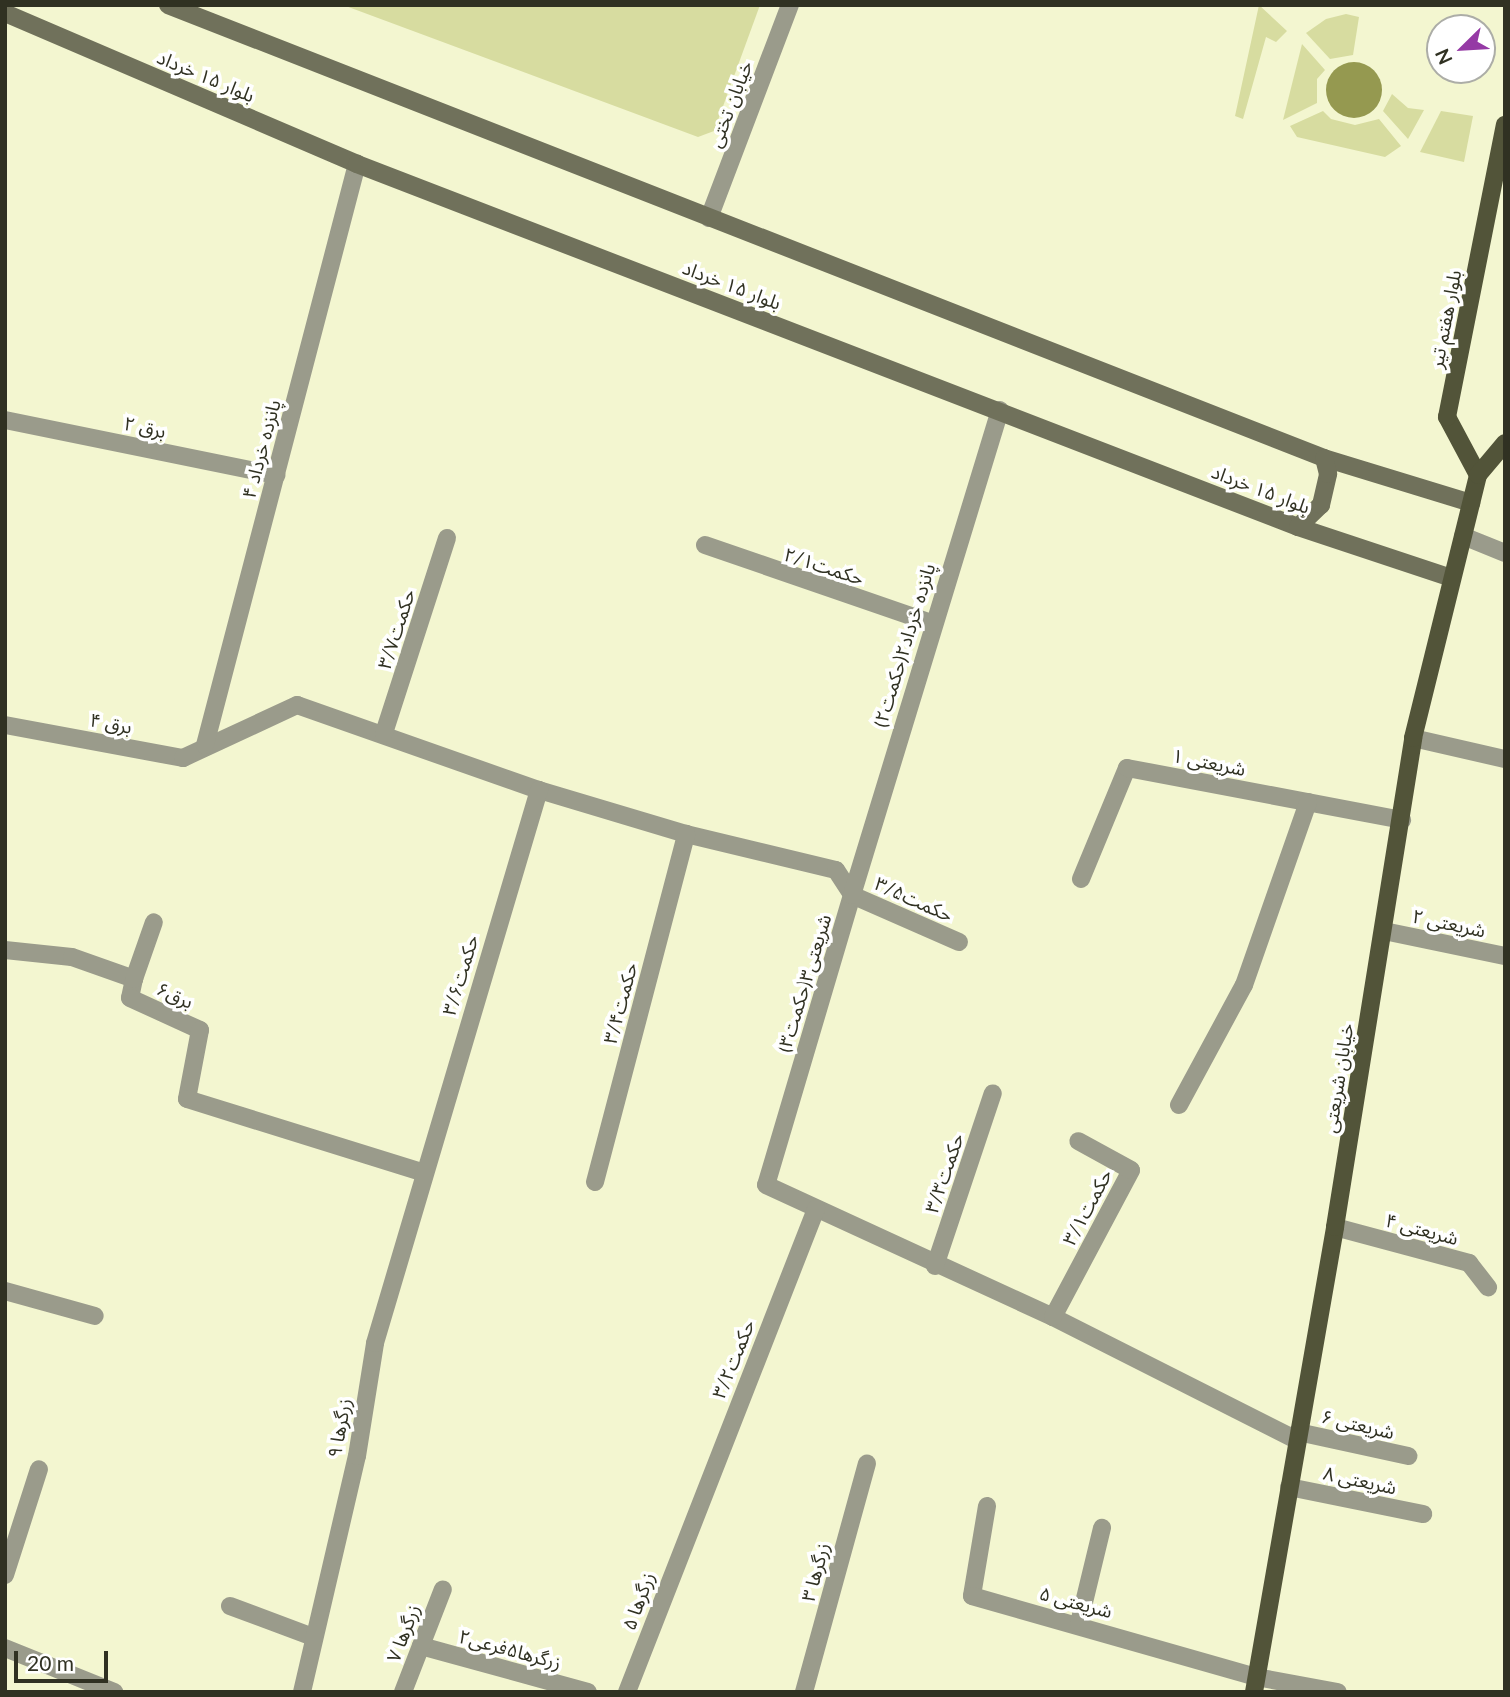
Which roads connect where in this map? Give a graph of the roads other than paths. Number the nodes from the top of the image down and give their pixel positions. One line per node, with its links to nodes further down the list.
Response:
1 (168, 5): 7 (main road)
2 (790, 5): 7 (street, خیابان تختی)
3 (5, 13): 5 (main road, بلوار ۱۵ خرداد)
4 (1505, 125): 6 (main road, بلوار هفتم تیر)
5 (358, 164): 8 (main road, بلوار ۱۵ خرداد); 12 (street, پانزده خرداد ۴)
6 (1501, 165): 13 (main road, بلوار هفتم تیر)
7 (709, 218): 11 (main road)
8 (1000, 410): 15 (main road, بلوار ۱۵ خرداد); 21 (street, پانزده خرداد۲(حکمت۲))
9 (5, 420): 12 (street, برق ۲)
10 (1505, 443): 13 (main road)
11 (1324, 458): 14 (main road); 15 (main road)
12 (276, 475): 25 (street, پانزده خرداد ۴)
13 (1478, 475): 14 (main road, خیابان شریعتی)
14 (1471, 503): 16 (main road, خیابان شریعتی)
15 (1298, 527): 20 (main road, بلوار ۱۵ خرداد)
16 (1463, 536): 19 (street); 20 (main road, خیابان شریعتی)
17 (447, 538): 23 (street, حکمت۳/۷)
18 (705, 545): 21 (street, حکمت۲/۱)
19 (1505, 553)
20 (1451, 578): 24 (main road, خیابان شریعتی)
21 (932, 623): 32 (street, پانزده خرداد۲(حکمت۲))
22 (5, 725): 25 (street, برق ۴)
23 (384, 733): 25 (street, شریعتی۳(حکمت۳)); 27 (street, شریعتی۳(حکمت۳))
24 (1413, 738): 26 (street); 29 (main road, خیابان شریعتی)
25 (205, 745)
26 (1505, 759)
27 (539, 790): 30 (street, شریعتی۳(حکمت۳)); 42 (street, حکمت۳/۶)
28 (1308, 802): 29 (street, شریعتی ۱); 31 (street, شریعتی ۱); 40 (street)
29 (1402, 820): 34 (main road, خیابان شریعتی)
30 (686, 834): 32 (street, شریعتی۳(حکمت۳)); 43 (street, حکمت۳/۴)
31 (1081, 879)
32 (852, 895): 35 (street, حکمت۳/۵); 44 (street, شریعتی۳(حکمت۳))
33 (154, 922): 38 (street)
34 (1384, 931): 37 (street, شریعتی ۲); 45 (main road, خیابان شریعتی)
35 (959, 942)
36 (5, 950): 38 (street, برق۶)
37 (1505, 956)
38 (134, 979): 42 (street, برق۶)
39 (993, 1093): 46 (street, حکمت۳/۳)
40 (1179, 1105)
41 (1078, 1141): 50 (street, حکمت۳/۱)
42 (422, 1172): 64 (street, زرگرها ۹)
43 (595, 1182)
44 (816, 1209): 46 (street, شریعتی۳(حکمت۳)); 58 (street, حکمت۳/۲)
45 (1335, 1227): 47 (street, شریعتی ۴); 51 (main road, خیابان شریعتی)
46 (935, 1266): 50 (street, شریعتی۳(حکمت۳))
47 (1488, 1287)
48 (5, 1291): 49 (street)
49 (95, 1315)
50 (1053, 1317): 51 (street, شریعتی۳(حکمت۳))
51 (1297, 1436): 52 (street, شریعتی ۶); 55 (main road, خیابان شریعتی)
52 (1409, 1457)
53 (867, 1464): 73 (street, زرگرها ۳)
54 (38, 1469): 60 (street)
55 (1289, 1486): 57 (street, شریعتی ۸); 67 (main road, خیابان شریعتی)
56 (987, 1506): 63 (street, شریعتی ۵)
57 (1423, 1514)
58 (689, 1525): 72 (street, زرگرها ۵)
59 (1102, 1528): 63 (street)
60 (5, 1574)
61 (443, 1588): 65 (street, زرگرها ۷)
62 (230, 1606): 64 (street)
63 (1079, 1623): 67 (street, شریعتی ۵)
64 (313, 1637): 69 (street, زرگرها ۹)
65 (421, 1646): 70 (street, زرگرها ۷); 71 (street, زرگرها۵فرعی۲)
66 (5, 1648): 68 (street)
67 (1255, 1684): 74 (street, شریعتی ۵)
68 (114, 1692)
69 (302, 1692)
70 (402, 1692)
71 (588, 1692)
72 (627, 1692)
73 (804, 1692)
74 (1338, 1692)

